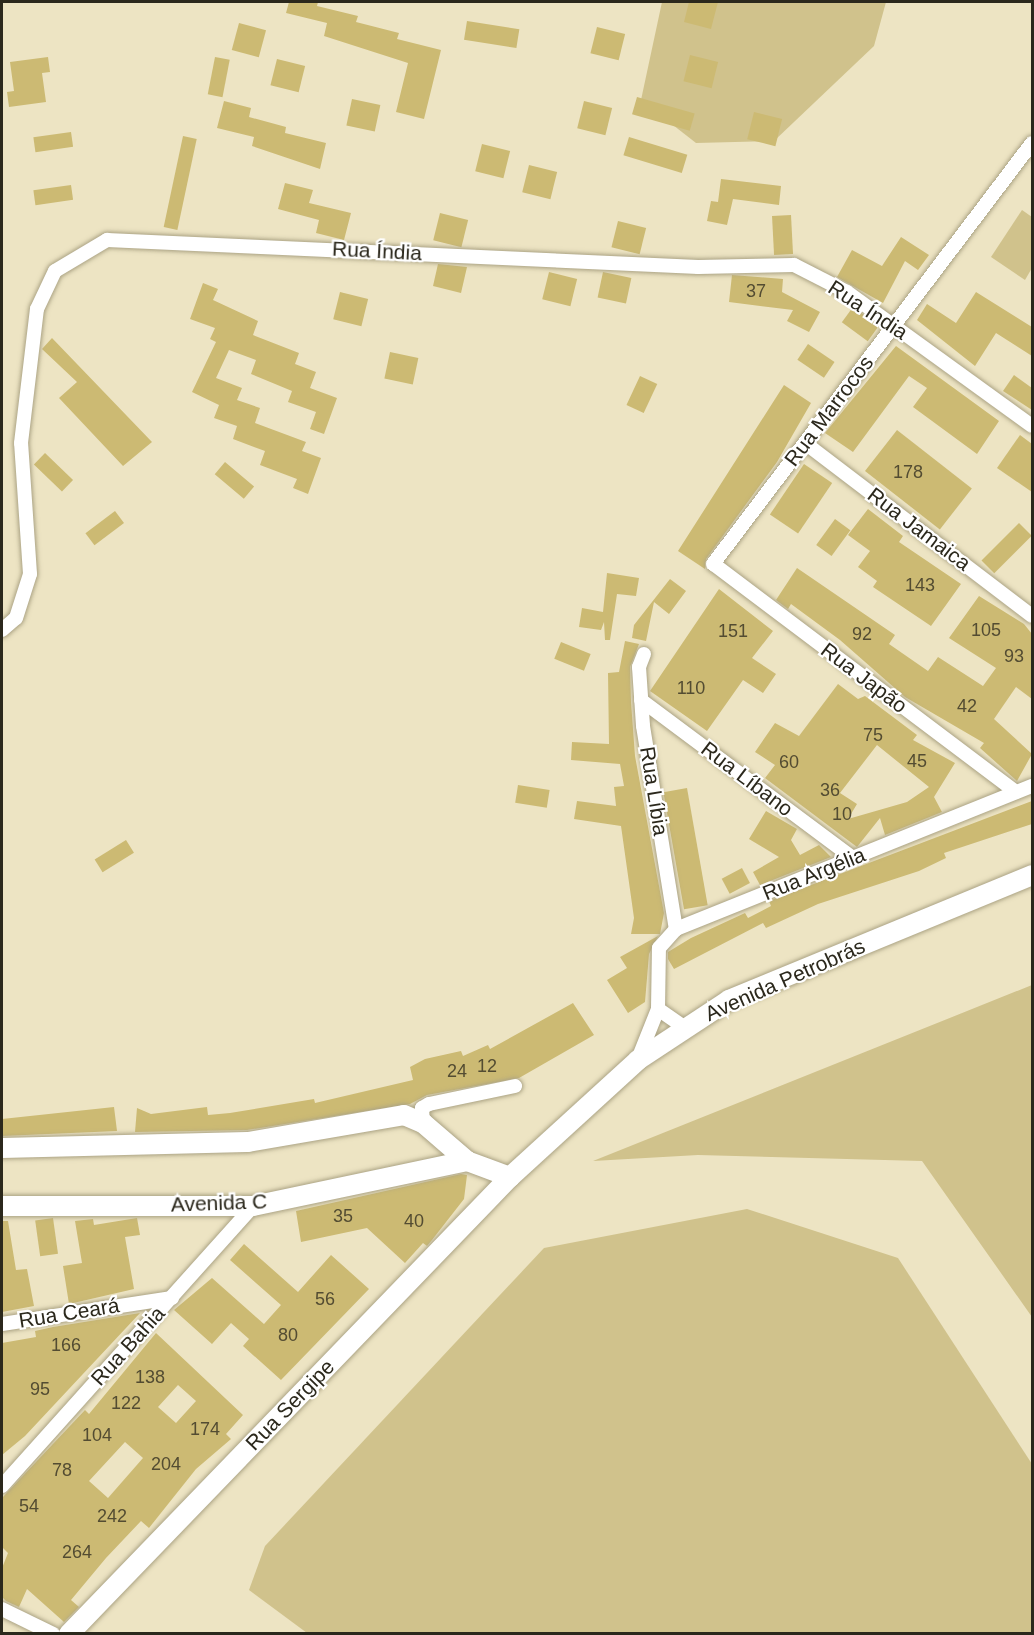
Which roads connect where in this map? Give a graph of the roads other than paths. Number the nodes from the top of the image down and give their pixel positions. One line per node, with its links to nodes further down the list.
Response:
1 (1032, 142): 2 (street, Rua Marrocos)
2 (894, 325): 3 (street, Rua Índia); 4 (street, Rua Marrocos); 7 (street, Rua Índia)
3 (1032, 426)
4 (805, 443): 5 (street, Rua Marrocos); 6 (street, Rua Jamaica)
5 (713, 564): 11 (street, Rua Japão)
6 (1032, 616)
7 (2, 630)
8 (644, 654): 9 (street, Rua Líbia)
9 (641, 699): 12 (street, Rua Líbano); 14 (street, Rua Líbia)
10 (1032, 786): 11 (street, Rua Argélia)
11 (1016, 792): 12 (street, Rua Argélia)
12 (853, 858): 14 (street, Rua Argélia)
13 (1032, 875): 16 (main road, Avenida Petrobrás)
14 (676, 929): 15 (street)
15 (658, 1009): 16 (street); 17 (street)
16 (684, 1027): 17 (main road, Avenida Petrobrás)
17 (638, 1060): 22 (main road, Avenida Petrobrás)
18 (515, 1086): 19 (street)
19 (423, 1123): 20 (main road); 21 (main road)
20 (2, 1148)
21 (467, 1161): 22 (main road); 24 (main road, Avenida C)
22 (510, 1177): 30 (main road, Rua Sergipe)
23 (2, 1206): 24 (main road, Avenida C)
24 (253, 1206): 25 (street, Rua Bahia)
25 (172, 1298): 26 (street, Rua Ceará); 27 (street, Rua Bahia)
26 (2, 1324)
27 (2, 1486)
28 (2, 1609): 29 (street)
29 (54, 1634)
30 (69, 1634)

